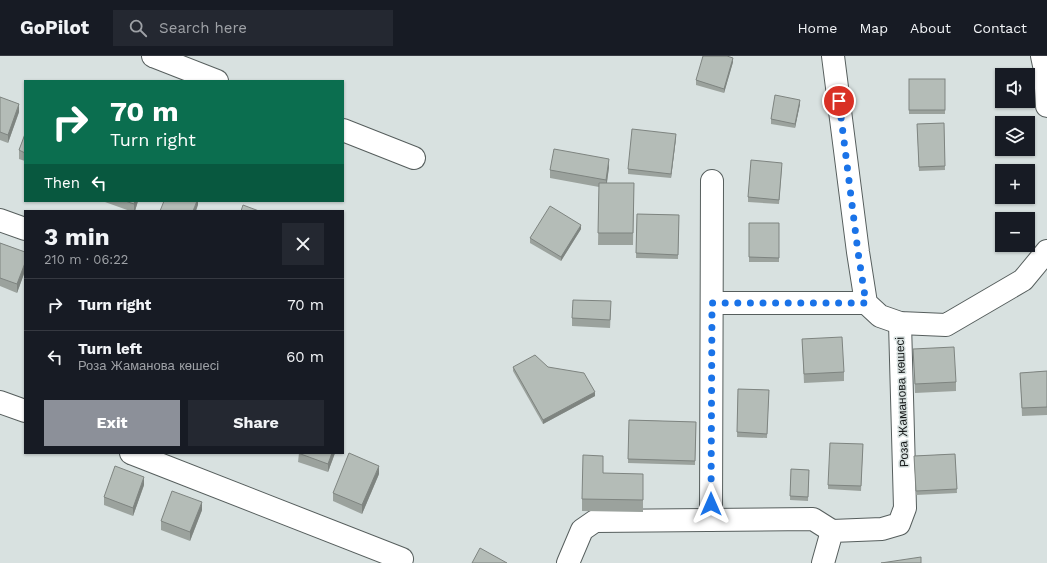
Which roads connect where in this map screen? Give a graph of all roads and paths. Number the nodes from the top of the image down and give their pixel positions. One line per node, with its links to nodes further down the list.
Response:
1 (153, 56): 4 (street)
2 (833, 56): 13 (street)
3 (1042, 56): 5 (street)
4 (214, 80)
5 (1047, 106)
6 (344, 130): 7 (street)
7 (414, 158)
8 (712, 181): 12 (street)
9 (0, 220): 10 (street)
10 (24, 229)
11 (1047, 251): 14 (street)
12 (712, 303): 13 (street); 18 (street)
13 (866, 303): 14 (street, Роза Жаманова көшесі)
14 (900, 323): 19 (street, Роза Жаманова көшесі)
15 (0, 402): 16 (street)
16 (24, 412)
17 (134, 454): 20 (street)
18 (711, 520): 19 (street); 21 (street)
19 (832, 531): 22 (street)
20 (402, 559)
21 (568, 563)
22 (823, 563)

